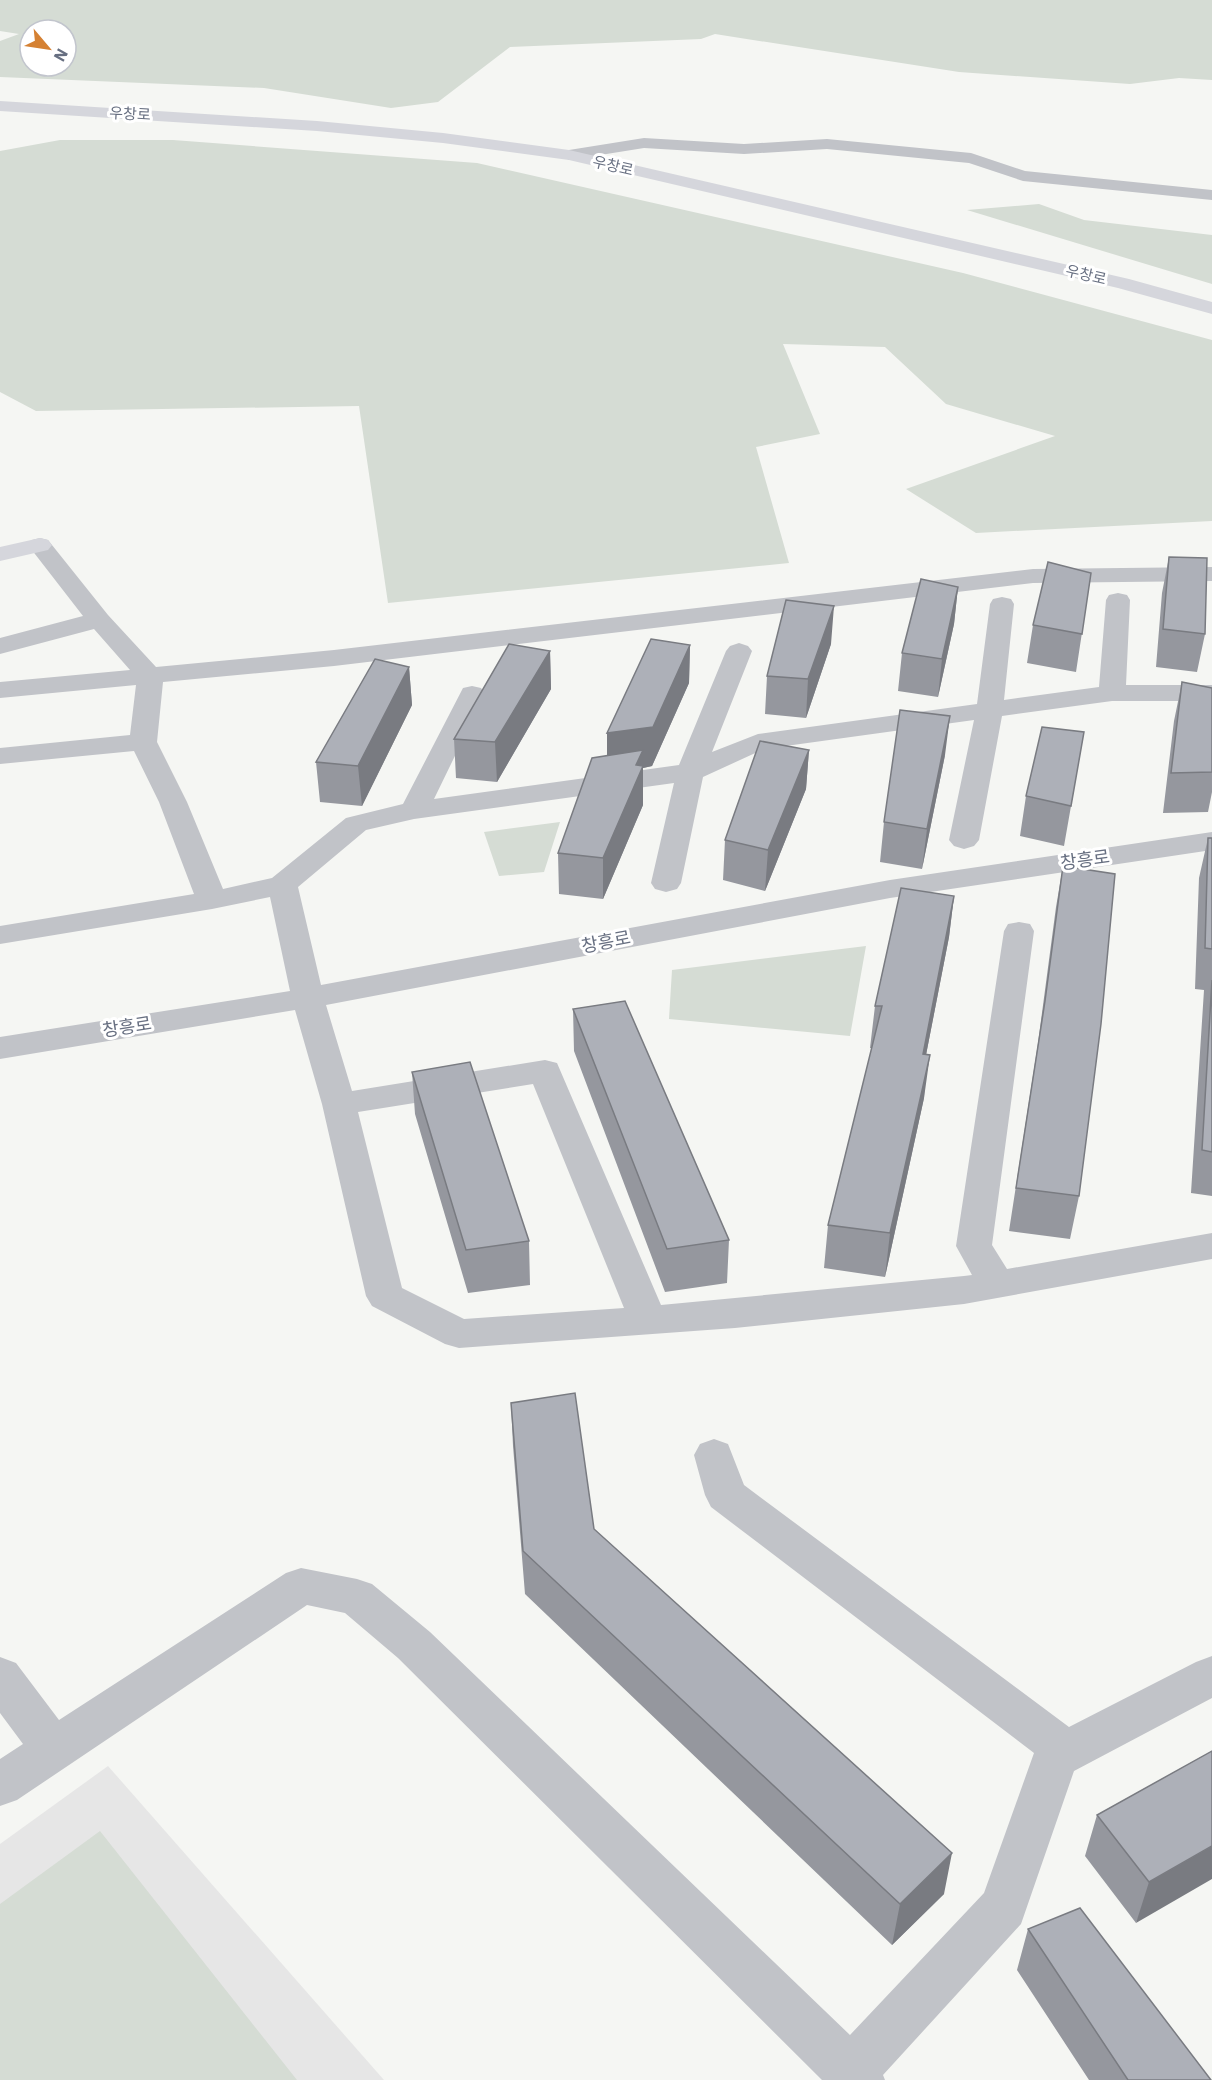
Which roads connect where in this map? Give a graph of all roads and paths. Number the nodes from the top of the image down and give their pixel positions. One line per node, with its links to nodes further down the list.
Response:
1 (0, 106): 2 (main road, 우창로)
2 (569, 155): 3 (street); 4 (main road, 우창로)
3 (1212, 195)
4 (1212, 308)
5 (40, 545): 6 (main road); 10 (street)
6 (0, 554)
7 (1212, 574): 13 (street)
8 (1118, 600): 15 (street)
9 (1002, 604): 18 (street)
10 (99, 620): 11 (street); 13 (street)
11 (0, 646)
12 (739, 651): 21 (street)
13 (150, 676): 14 (street); 19 (street)
14 (0, 690)
15 (1112, 693): 16 (street); 18 (street)
16 (1212, 693)
17 (472, 694): 22 (street)
18 (990, 710): 21 (street); 23 (street)
19 (143, 742): 20 (street); 27 (street)
20 (0, 756)
21 (690, 772): 22 (street); 25 (street)
22 (414, 810): 26 (street)
23 (964, 840)
24 (1212, 841): 30 (street, 창흥로)
25 (666, 883)
26 (282, 885): 27 (street); 30 (street)
27 (212, 900): 29 (street)
28 (1019, 931): 34 (street)
29 (0, 935)
30 (308, 998): 31 (street, 창흥로); 32 (street)
31 (0, 1048)
32 (339, 1104): 35 (street); 35 (street)
33 (1212, 1246): 34 (street)
34 (997, 1284): 35 (street)
35 (648, 1320)
36 (714, 1455): 40 (street)
37 (1212, 1676): 40 (street)
38 (0, 1677): 39 (street)
39 (53, 1748): 41 (street); 42 (street)
40 (1066, 1751): 42 (street)
41 (0, 1785)
42 (855, 2076)

